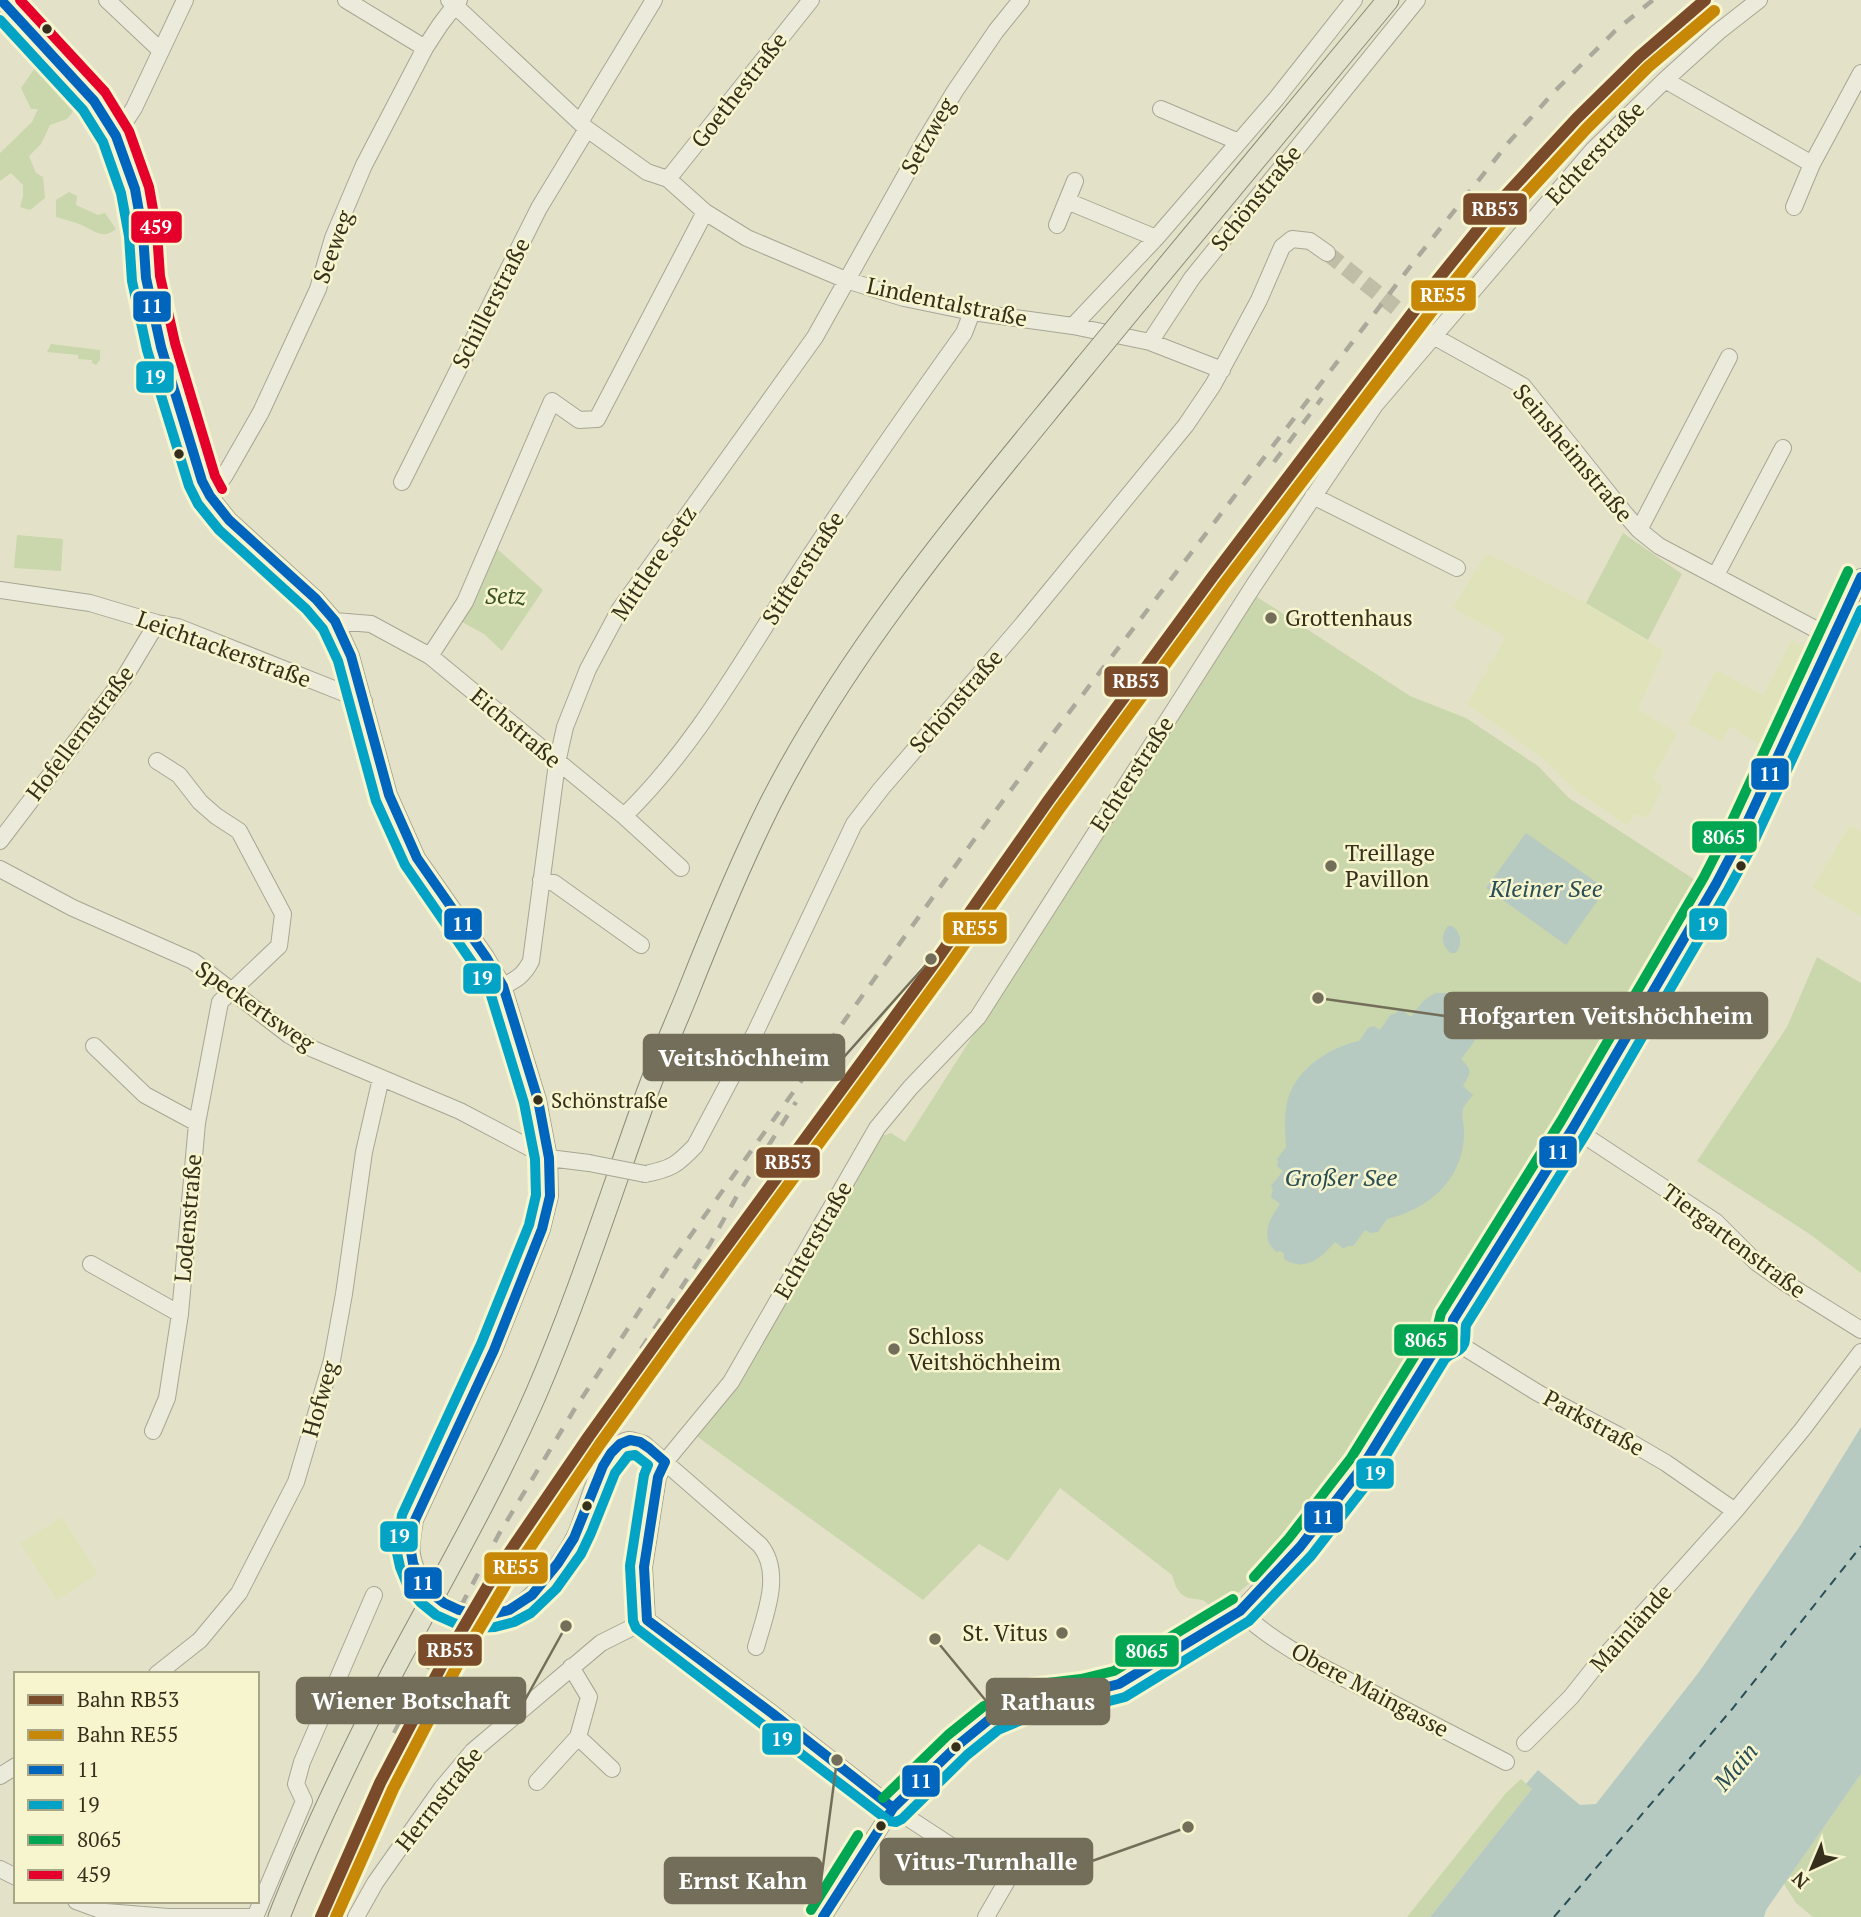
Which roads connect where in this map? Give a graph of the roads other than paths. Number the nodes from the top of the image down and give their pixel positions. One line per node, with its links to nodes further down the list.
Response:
1 (1, 0): 19 (street)
2 (107, 0): 14 (street)
3 (185, 0): 14 (street)
4 (346, 0): 13 (street)
5 (654, 0): 18 (street)
6 (811, 0): 22 (street, Goethestraße)
7 (1021, 0): 30 (street, Setzweg)
8 (1354, 0): 20 (street)
9 (1388, 0): 90 (main road, bridge)
10 (1417, 0): 35 (street, Schönstraße)
11 (1759, 0): 16 (street, Echterstraße)
12 (454, 2): 13 (street, Seeweg); 18 (street, Lindentalstraße)
13 (425, 48): 40 (street, Seeweg)
14 (160, 50): 19 (street)
15 (1861, 74): 21 (street)
16 (1664, 80): 21 (street); 34 (street, Echterstraße)
17 (1161, 109): 20 (street)
18 (583, 125): 22 (street, Lindentalstraße); 39 (street, Schillerstraße)
19 (116, 136): 40 (street)
20 (1238, 142): 28 (street)
21 (1812, 164): 25 (street)
22 (668, 179): 26 (street, Lindentalstraße)
23 (1075, 181): 24 (street)
24 (1067, 201): 27 (street); 28 (street)
25 (1794, 206)
26 (705, 212): 30 (street, Lindentalstraße); 50 (street)
27 (1057, 225)
28 (1156, 238): 33 (street)
29 (1327, 253): 37 (street, Schönstraße)
30 (846, 280): 31 (street, Lindentalstraße); 53 (street, Mittlere Setz)
31 (972, 312): 33 (street, Lindentalstraße); 54 (street, Stifterstraße)
32 (1415, 323): 34 (street)
33 (1073, 326): 35 (street, Lindentalstraße)
34 (1433, 336): 41 (street, Echterstraße); 42 (street, Seinsheimstraße)
35 (1150, 342): 37 (street)
36 (1729, 357): 42 (street, Seinsheimstraße)
37 (1222, 370): 66 (street, Schönstraße, bridge)
38 (1783, 448): 44 (street)
39 (402, 482)
40 (210, 496): 47 (street)
41 (1313, 496): 43 (street); 73 (street, Echterstraße)
42 (1639, 530): 44 (street, Seinsheimstraße)
43 (1457, 568)
44 (1716, 575): 49 (street, Seinsheimstraße)
45 (1861, 577): 49 (street)
46 (0, 590): 48 (street, Leichtackerstraße)
47 (335, 621): 50 (street, Eichstraße); 51 (street)
48 (157, 623): 51 (street, Leichtackerstraße); 55 (street, Hofellernstraße)
49 (1834, 639): 65 (street)
50 (430, 656): 53 (street, Eichstraße)
51 (364, 701): 60 (street)
52 (157, 761): 61 (street)
53 (558, 763): 54 (street, Eichstraße); 58 (street, Mittlere Setz)
54 (624, 817): 56 (street, Eichstraße)
55 (0, 841)
56 (681, 868)
57 (0, 869): 61 (street, Speckertsweg)
58 (541, 880): 59 (street); 60 (street, Mittlere Setz)
59 (641, 945)
60 (503, 986): 66 (street)
61 (231, 991): 63 (street, Speckertsweg); 64 (street, Lodenstraße)
62 (94, 1046): 64 (street, Lodenstraße)
63 (381, 1078): 66 (street, Speckertsweg); 80 (street, Hofweg)
64 (197, 1123): 68 (street, Lodenstraße)
65 (1573, 1128): 69 (street, Tiergartenstraße); 70 (street)
66 (549, 1158): 73 (street, bridge)
67 (91, 1264): 68 (street, Lodenstraße)
68 (180, 1314): 72 (street, Lodenstraße)
69 (1861, 1330)
70 (1451, 1339): 74 (street, Parkstraße); 76 (street)
71 (1861, 1352): 74 (street, Mainlände)
72 (153, 1432)
73 (665, 1462): 77 (street); 78 (street)
74 (1735, 1511): 82 (street, Mainlände)
75 (374, 1595): 89 (street)
76 (1240, 1611): 83 (street, Obere Maingasse); 86 (street)
77 (647, 1620): 79 (street, Herrnstraße); 86 (street)
78 (756, 1647)
79 (571, 1667): 81 (street); 91 (street, Herrnstraße)
80 (160, 1672)
81 (578, 1737): 84 (street); 85 (street)
82 (1525, 1743)
83 (1506, 1762)
84 (612, 1769)
85 (537, 1782)
86 (893, 1808): 92 (street); 93 (street)
87 (80, 1903): 88 (street)
88 (104, 1914): 89 (street)
89 (255, 1917)
90 (279, 1917)
91 (356, 1917)
92 (823, 1917)
93 (986, 1917)

